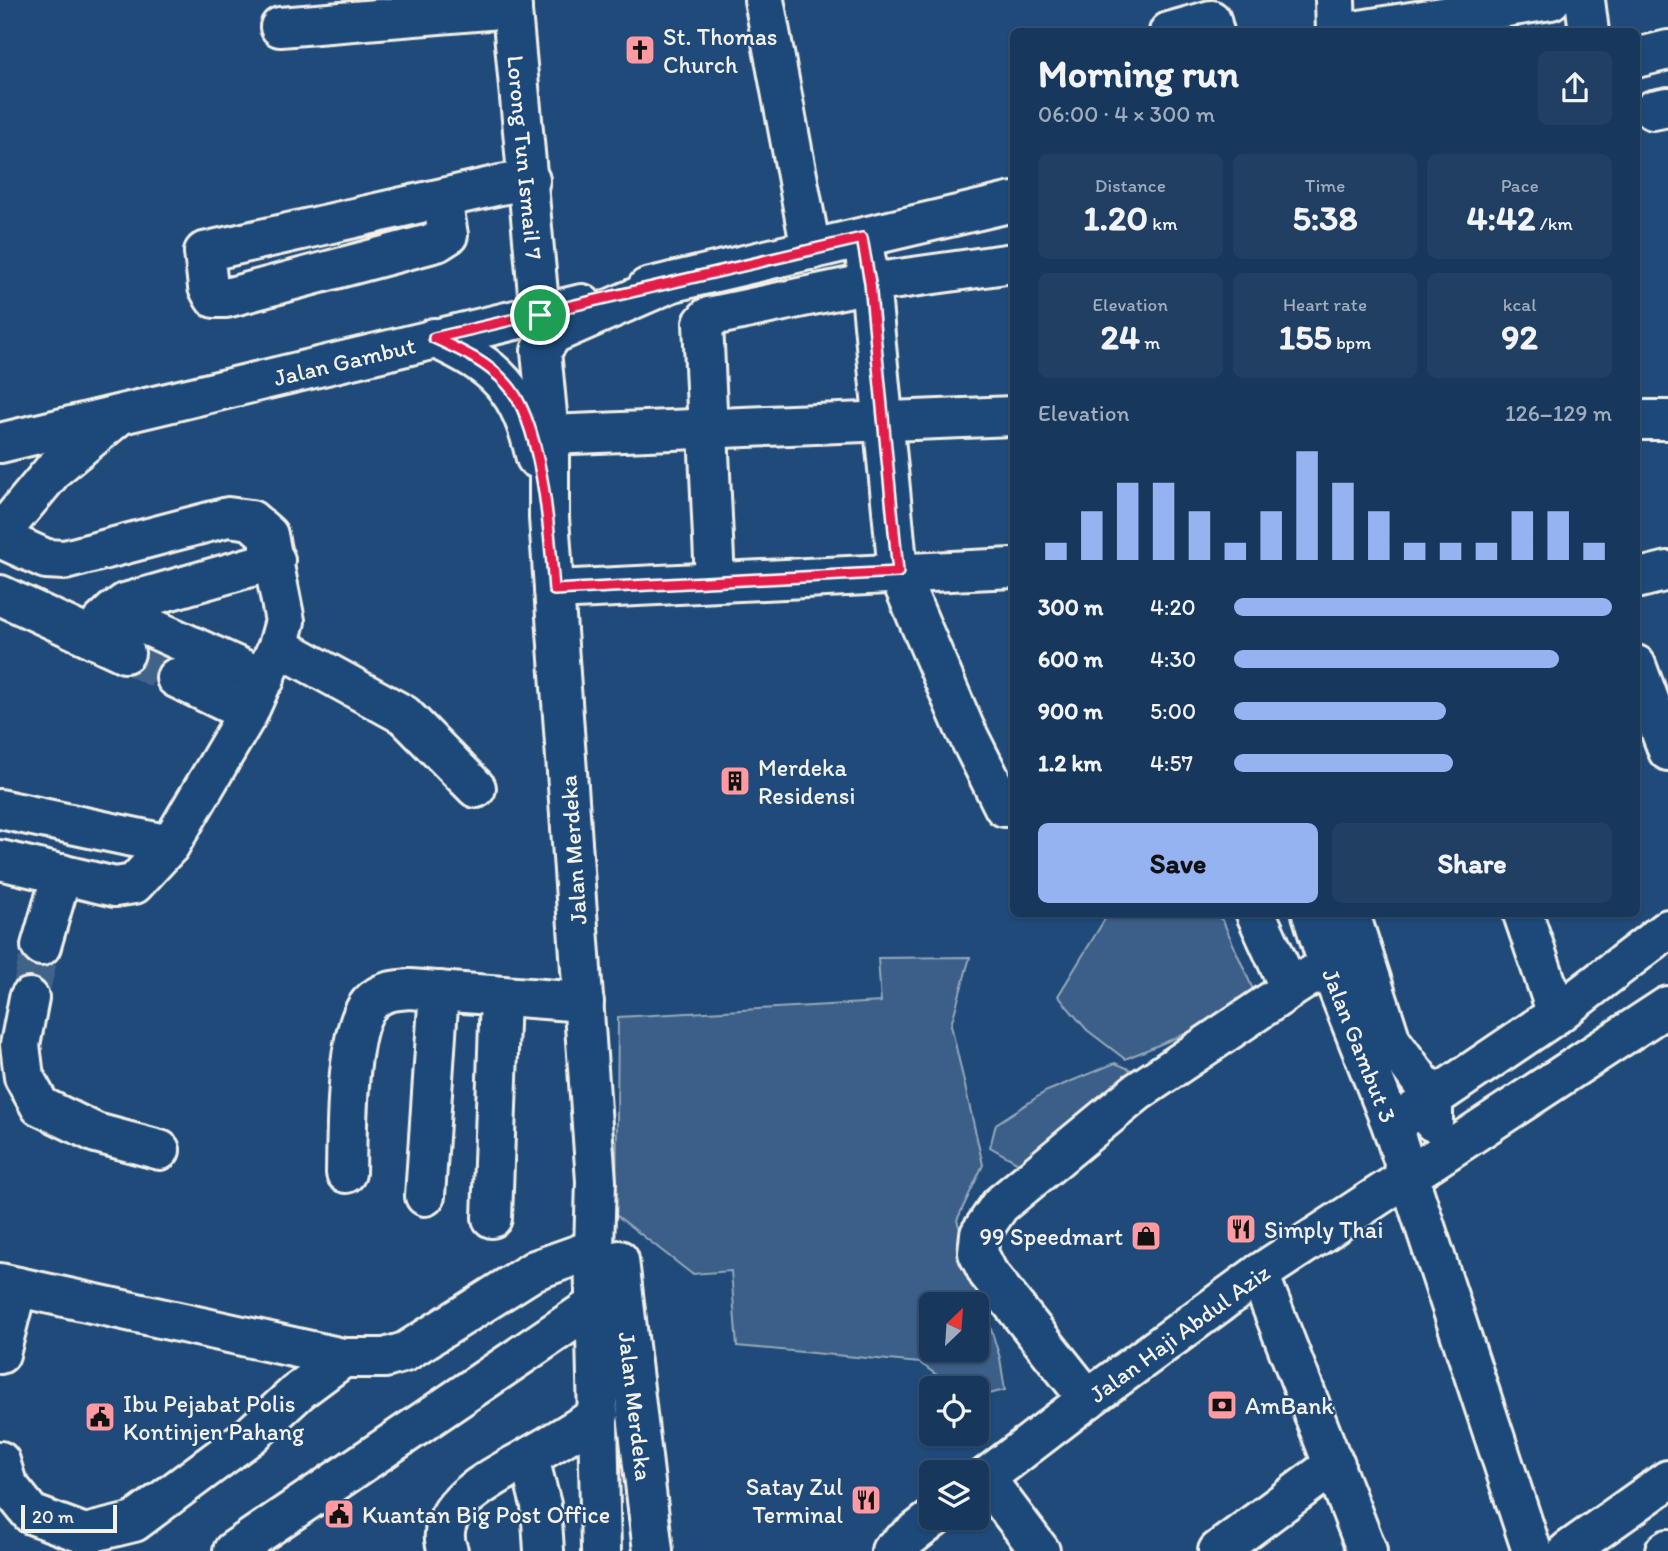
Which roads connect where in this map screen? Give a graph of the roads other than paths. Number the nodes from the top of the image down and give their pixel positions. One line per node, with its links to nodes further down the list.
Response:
1 (764, 0): 18 (main road)
2 (1335, 0): 9 (main road)
3 (1551, 0): 10 (main road)
4 (1585, 0): 11 (main road)
5 (511, 4): 6 (main road); 14 (main road, Lorong Tun Ismail 7)
6 (280, 27)
7 (1183, 28): 8 (main road)
8 (1213, 28)
9 (1336, 28)
10 (1372, 28)
11 (1588, 28)
12 (1668, 50): 13 (main road)
13 (1640, 57)
14 (530, 180): 15 (main road); 24 (main road, Lorong Tun Ismail 7)
15 (442, 199): 15 (main road)
16 (1010, 203): 17 (main road, Jalan Gambut)
17 (862, 238): 18 (main road, Jalan Gambut); 22 (main road)
18 (811, 250): 20 (main road, Jalan Gambut)
19 (1010, 263): 22 (main road)
20 (750, 264): 21 (main road, Jalan Gambut); 23 (main road)
21 (672, 282): 24 (main road, Jalan Gambut); 32 (main road, Jalan Merdeka)
22 (870, 283): 23 (main road); 30 (main road)
23 (758, 307): 31 (main road)
24 (540, 315): 25 (main road, Jalan Gambut)
25 (434, 338): 26 (main road, Jalan Gambut); 34 (main road, Jalan Merdeka)
26 (124, 411): 33 (main road, Jalan Gambut); 35 (main road)
27 (1010, 416): 30 (main road)
28 (1668, 420): 29 (main road)
29 (1640, 421)
30 (882, 423): 31 (main road); 39 (main road)
31 (708, 429): 32 (main road); 41 (main road)
32 (549, 435): 34 (main road, Jalan Merdeka)
33 (0, 443)
34 (549, 518): 42 (main road, Jalan Merdeka)
35 (0, 536): 36 (main road)
36 (275, 560): 44 (main road); 45 (main road)
37 (1010, 568): 39 (main road)
38 (1668, 571): 40 (main road)
39 (898, 572): 41 (main road); 51 (main road)
40 (1640, 578)
41 (715, 581): 42 (main road)
42 (554, 590): 67 (main road, Jalan Merdeka)
43 (0, 595): 44 (main road)
44 (111, 634): 45 (main road)
45 (272, 663): 48 (main road); 50 (main road)
46 (1640, 676): 49 (main road)
47 (176, 678): 48 (main road)
48 (248, 713): 53 (main road)
49 (1668, 751)
50 (476, 788)
51 (1004, 807)
52 (0, 809): 53 (main road)
53 (170, 845): 55 (main road)
54 (0, 860): 55 (main road)
55 (62, 874): 61 (main road)
56 (1257, 917): 63 (main road)
57 (1313, 917): 62 (main road, Jalan Gambut 3)
58 (1351, 917): 70 (main road)
59 (1523, 917): 69 (main road)
60 (1668, 929): 69 (main road)
61 (41, 946)
62 (1328, 964): 63 (main road); 71 (main road, Jalan Gambut 3)
63 (1290, 989): 84 (main road)
64 (439, 991): 65 (main road); 74 (main road); 76 (main road)
65 (500, 996): 67 (main road); 77 (main road)
66 (29, 998): 72 (main road)
67 (583, 1002): 75 (main road, Jalan Merdeka)
68 (1668, 1006): 73 (main road, Jalan Haji Abdul Aziz)
69 (1557, 1014): 70 (main road)
70 (1433, 1098): 71 (main road); 73 (main road)
71 (1392, 1126): 73 (main road, Jalan Gambut 3)
72 (160, 1150)
73 (1422, 1168): 79 (main road, Jalan Haji Abdul Aziz); 103 (main road, Jalan Gambut 3)
74 (346, 1173)
75 (596, 1181): 78 (main road, Jalan Merdeka); 98 (main road, Jalan Merdeka)
76 (425, 1196)
77 (492, 1218)
78 (594, 1249): 81 (main road, Jalan Merdeka); 83 (main road)
79 (1259, 1274): 84 (main road, Jalan Haji Abdul Aziz); 88 (main road)
80 (8, 1285): 82 (main road); 83 (main road)
81 (598, 1303): 85 (main road, Jalan Merdeka); 94 (main road)
82 (0, 1354)
83 (343, 1358): 92 (main road)
84 (1088, 1399): 89 (main road, Jalan Haji Abdul Aziz)
85 (599, 1415): 86 (main road); 97 (main road, Jalan Merdeka)
86 (529, 1458): 95 (main road); 96 (main road)
87 (0, 1461): 92 (main road)
88 (1335, 1464): 101 (main road); 102 (main road)
89 (989, 1476)
90 (1668, 1480): 104 (main road)
91 (989, 1491): 100 (main road)
92 (9, 1501)
93 (919, 1529): 99 (main road)
94 (233, 1551)
95 (448, 1551)
96 (544, 1551)
97 (601, 1551)
98 (653, 1551)
99 (891, 1551)
100 (1040, 1551)
101 (1218, 1551)
102 (1367, 1551)
103 (1532, 1551)
104 (1567, 1551)

